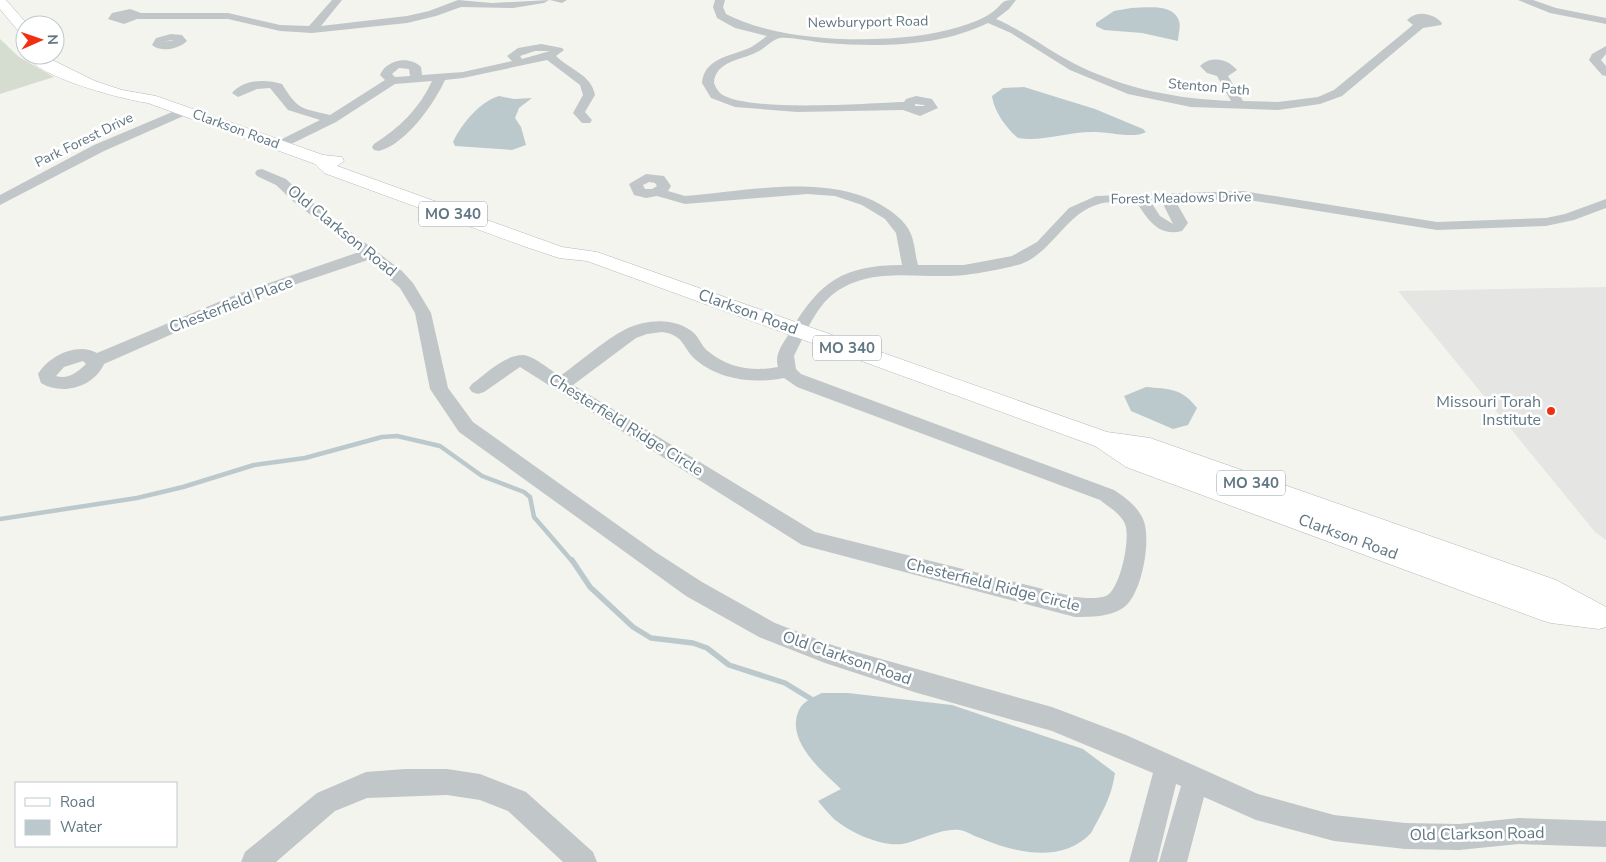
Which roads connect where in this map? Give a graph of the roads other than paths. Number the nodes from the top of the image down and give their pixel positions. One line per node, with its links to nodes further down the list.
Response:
1 (337, 0): 16 (street)
2 (544, 0): 9 (street)
3 (554, 0): 4 (street)
4 (562, 0)
5 (720, 0): 17 (street, Newburyport Road)
6 (1011, 0): 13 (street, Newburyport Road)
7 (1523, 0): 14 (street)
8 (0, 1): 12 (main road)
9 (464, 2): 16 (street)
10 (136, 16): 11 (street)
11 (199, 16): 16 (street); 18 (street)
12 (15, 18)
13 (987, 19): 17 (street, Newburyport Road); 27 (street, Stenton Path)
14 (1606, 21)
15 (1420, 25): 27 (street, Stenton Path)
16 (312, 30)
17 (776, 35): 28 (street)
18 (175, 37)
19 (1606, 49): 22 (street)
20 (65, 60): 26 (main road, Clarkson Road / MO 340)
21 (51, 65): 26 (main road, Clarkson Road / MO 340)
22 (1606, 72)
23 (1221, 73): 27 (street)
24 (440, 77): 30 (street); 31 (street); 33 (street)
25 (238, 93): 30 (street)
26 (151, 98): 29 (main road, Clarkson Road / MO 340)
27 (1240, 105)
28 (907, 106)
29 (184, 111): 32 (main road, Clarkson Road / MO 340); 38 (street, Park Forest Drive)
30 (332, 119): 32 (street)
31 (586, 120)
32 (281, 145): 42 (main road, Clarkson Road / MO 340)
33 (379, 147)
34 (262, 173): 40 (street, Old Clarkson Road)
35 (657, 192): 41 (street)
36 (1140, 197): 37 (street, Forest Meadows Drive); 37 (street); 41 (street, Forest Meadows Drive)
37 (1166, 197): 39 (street, Forest Meadows Drive)
38 (0, 201)
39 (1606, 203)
40 (369, 254): 43 (street, Chesterfield Place); 51 (street, Old Clarkson Road)
41 (911, 271): 42 (street, Forest Meadows Drive)
42 (799, 330): 44 (street); 47 (main road, Clarkson Road / MO 340)
43 (94, 360)
44 (788, 371): 45 (street); 45 (street, Chesterfield Ridge Circle)
45 (562, 384): 46 (street, Chesterfield Ridge Circle)
46 (478, 388)
47 (1103, 440): 48 (main road, Clarkson Road / MO 340); 49 (main road, Clarkson Road / MO 340)
48 (1396, 535): 49 (main road); 50 (main road, Clarkson Road / MO 340)
49 (1348, 537): 50 (main road, Clarkson Road / MO 340)
50 (1603, 619)
51 (1167, 768): 52 (street, Old Clarkson Road); 56 (street)
52 (1195, 781): 53 (street, Old Clarkson Road); 57 (street)
53 (1606, 834)
54 (255, 862): 55 (street)
55 (583, 862)
56 (1143, 862)
57 (1173, 862)

